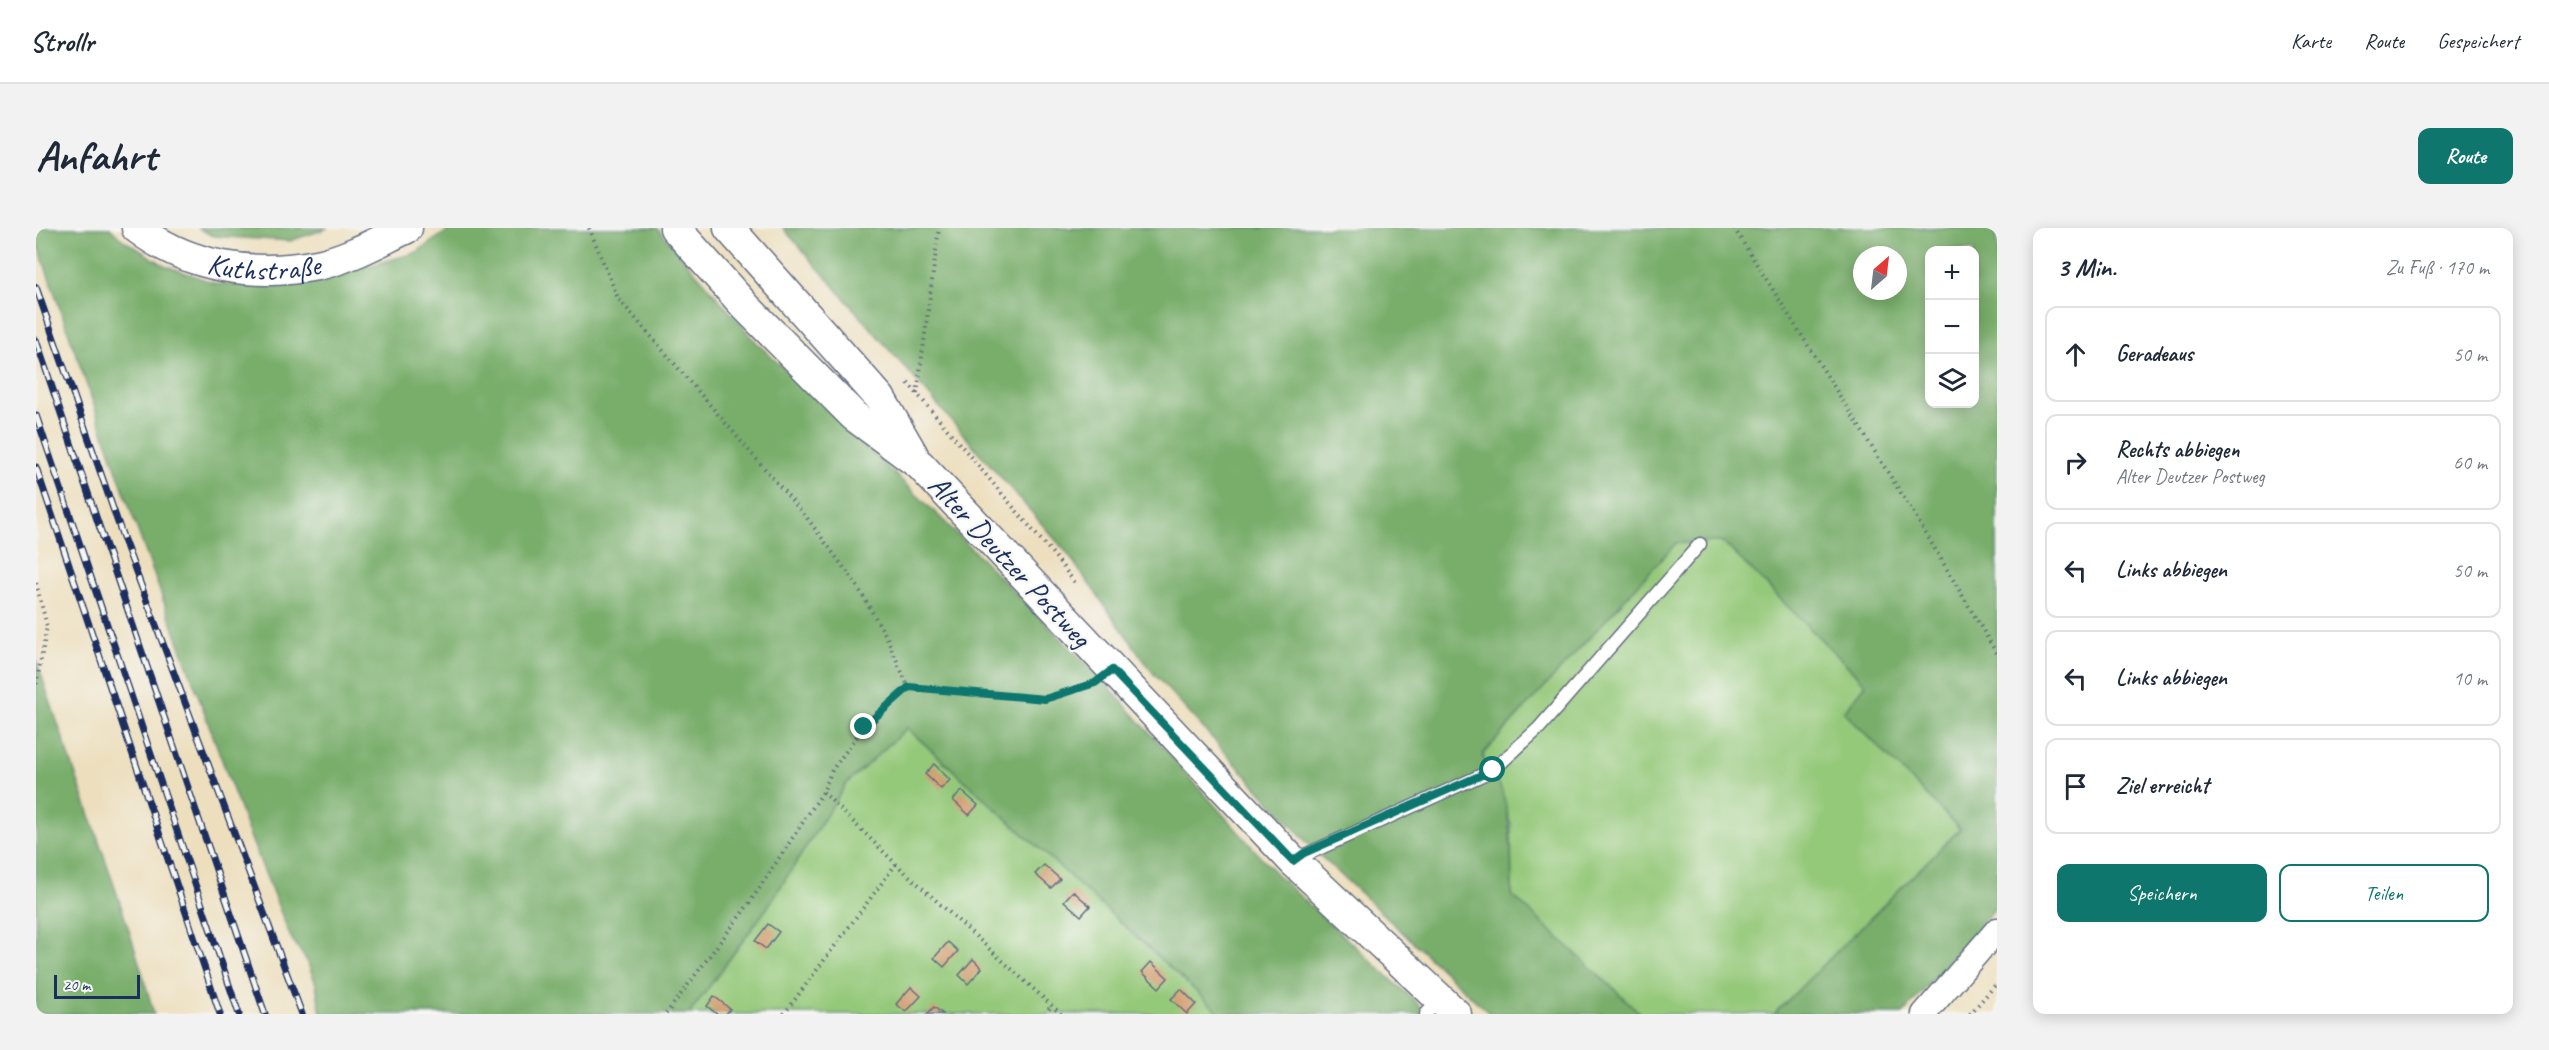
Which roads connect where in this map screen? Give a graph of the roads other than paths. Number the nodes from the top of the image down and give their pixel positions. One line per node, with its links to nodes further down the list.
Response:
1 (137, 228): 6 (street, Kuthstraße)
2 (384, 228): 6 (street, Kuthstraße)
3 (407, 228): 6 (street, Kuthstraße)
4 (675, 228): 7 (street, Alter Deutzer Postweg)
5 (729, 228): 7 (street, Alter Deutzer Postweg)
6 (362, 249)
7 (920, 465): 9 (street, Alter Deutzer Postweg)
8 (1700, 544): 9 (lane)
9 (1293, 861): 11 (street, Alter Deutzer Postweg)
10 (1997, 930): 12 (street)
11 (1441, 1009)
12 (1924, 1014)

